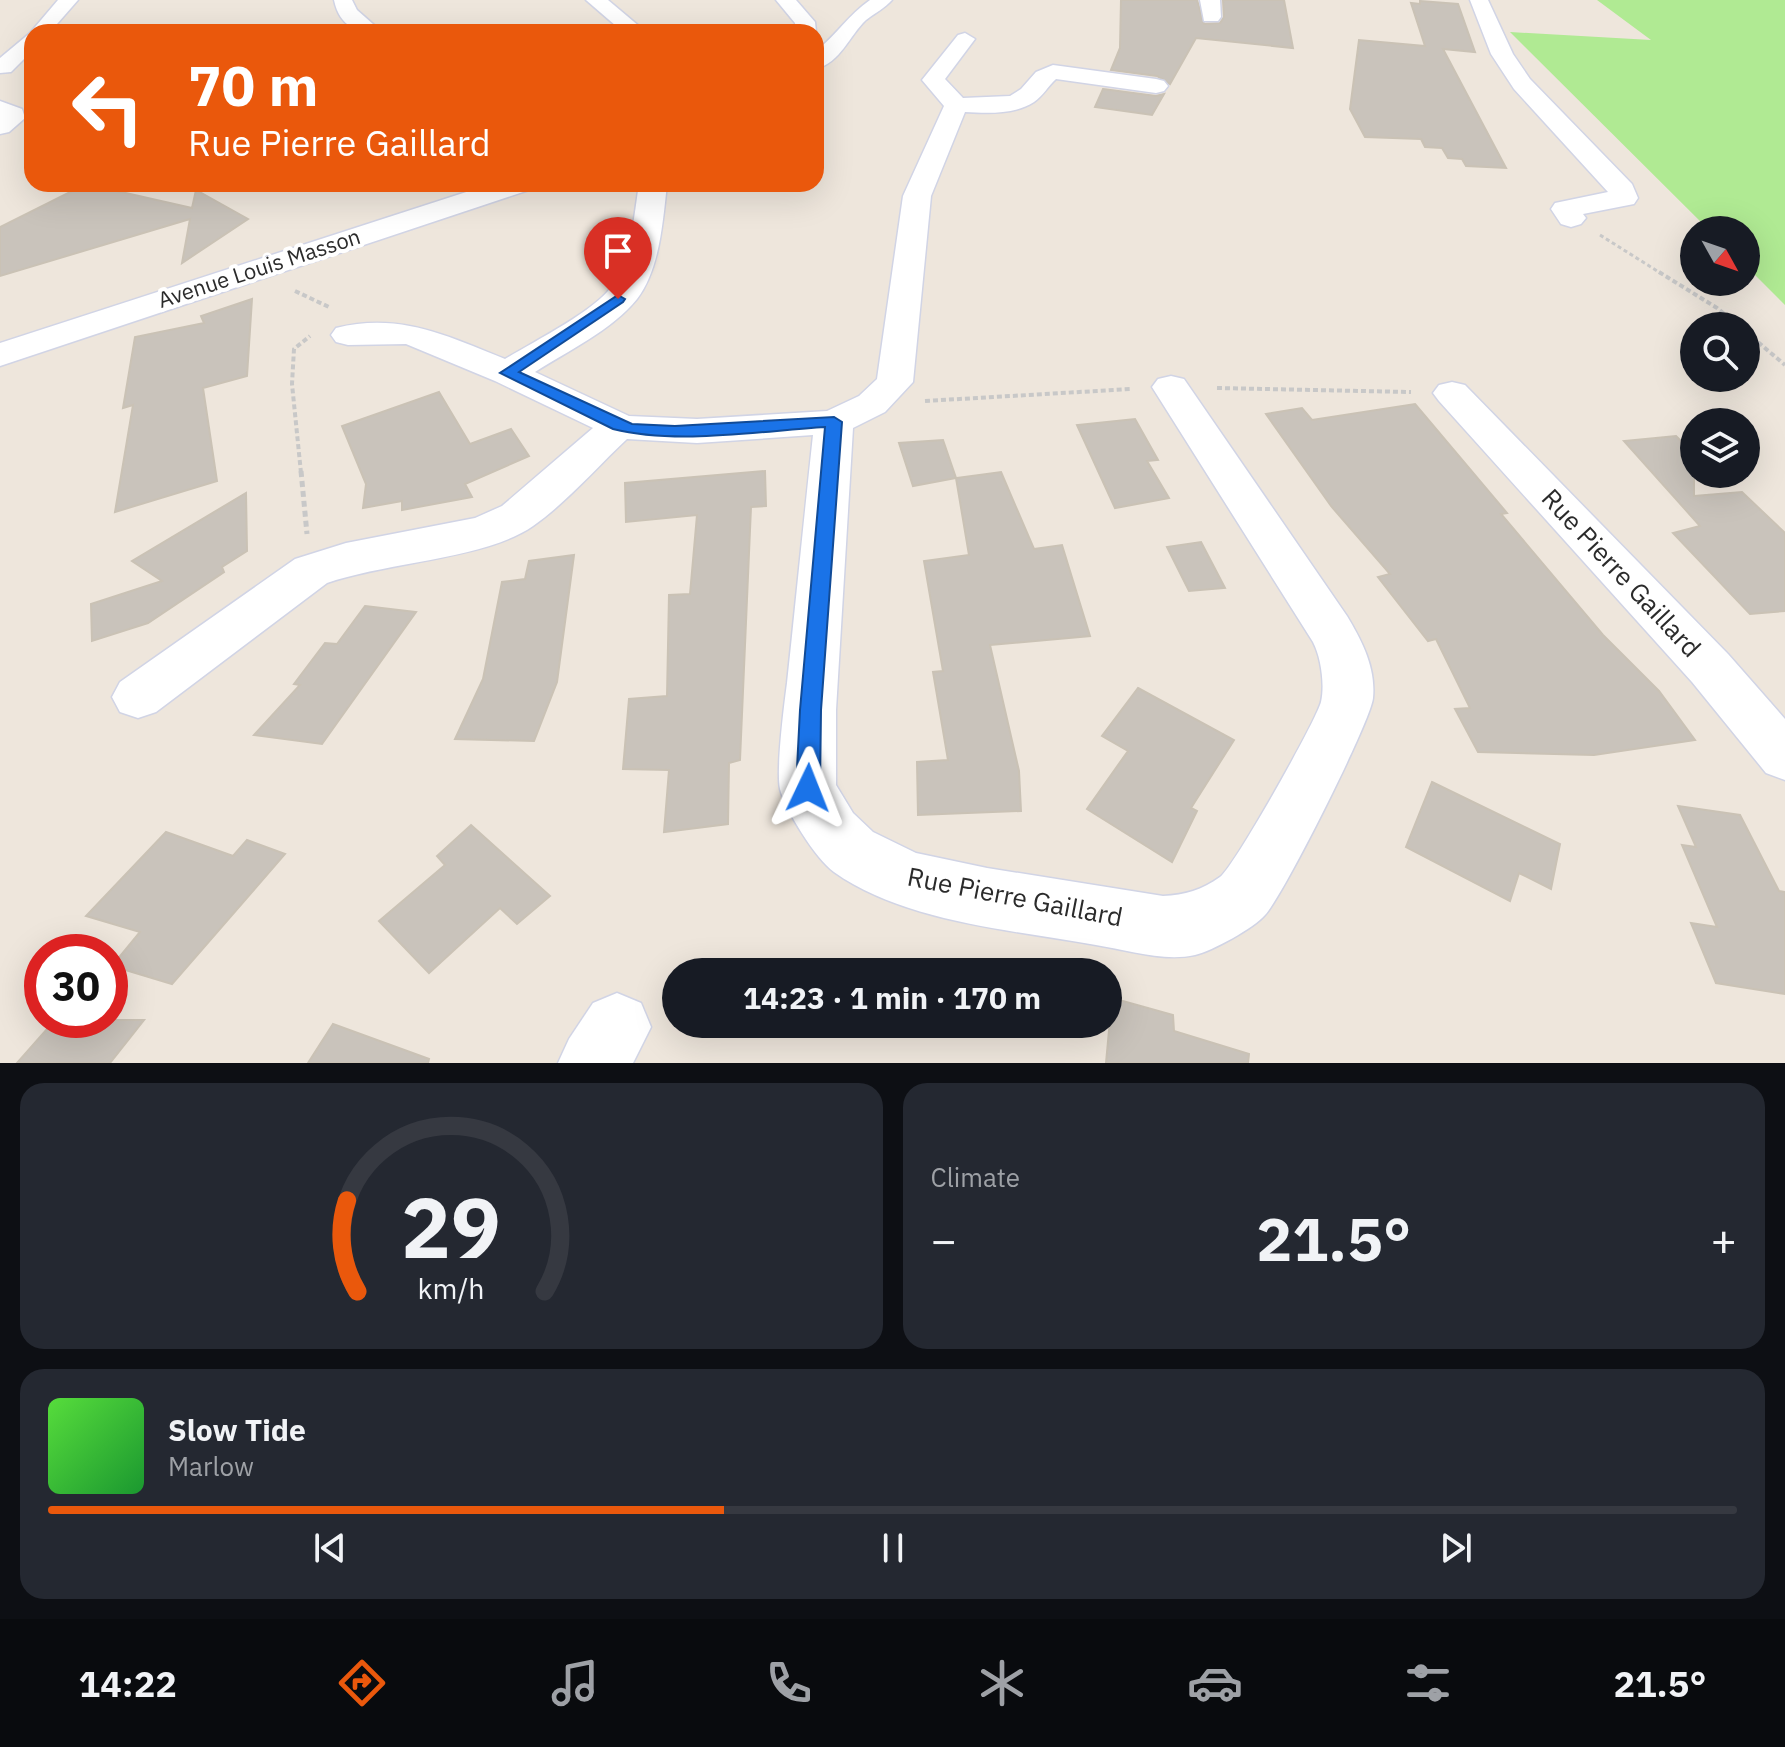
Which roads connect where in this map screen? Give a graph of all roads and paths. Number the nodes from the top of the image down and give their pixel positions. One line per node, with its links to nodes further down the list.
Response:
1 (69, 0): 7 (street)
2 (343, 0): 8 (street)
3 (596, 0): 9 (street)
4 (786, 0): 10 (street)
5 (882, 0): 13 (street)
6 (1479, 0): 21 (street)
7 (46, 24)
8 (363, 24)
9 (626, 24)
10 (805, 24)
11 (965, 39): 16 (street)
12 (24, 47): 14 (street)
13 (824, 56)
14 (3, 67)
15 (1156, 86): 16 (street)
16 (956, 105): 31 (street)
17 (0, 108): 18 (street)
18 (0, 127)
19 (494, 192): 22 (street, Avenue Louis Masson)
20 (651, 192): 28 (street)
21 (1571, 218): 23 (path)
22 (250, 271): 24 (path); 26 (street, Avenue Louis Masson)
23 (1722, 312)
24 (337, 329): 28 (street); 33 (path)
25 (1760, 344): 27 (path)
26 (0, 355)
27 (1785, 365)
28 (508, 373): 32 (street)
29 (1171, 387): 31 (street, Rue Pierre Gaillard)
30 (1452, 393): 35 (street, Rue Pierre Gaillard)
31 (834, 422): 32 (street)
32 (619, 426): 33 (street)
33 (311, 571): 34 (street)
34 (138, 697)
35 (1785, 757)

